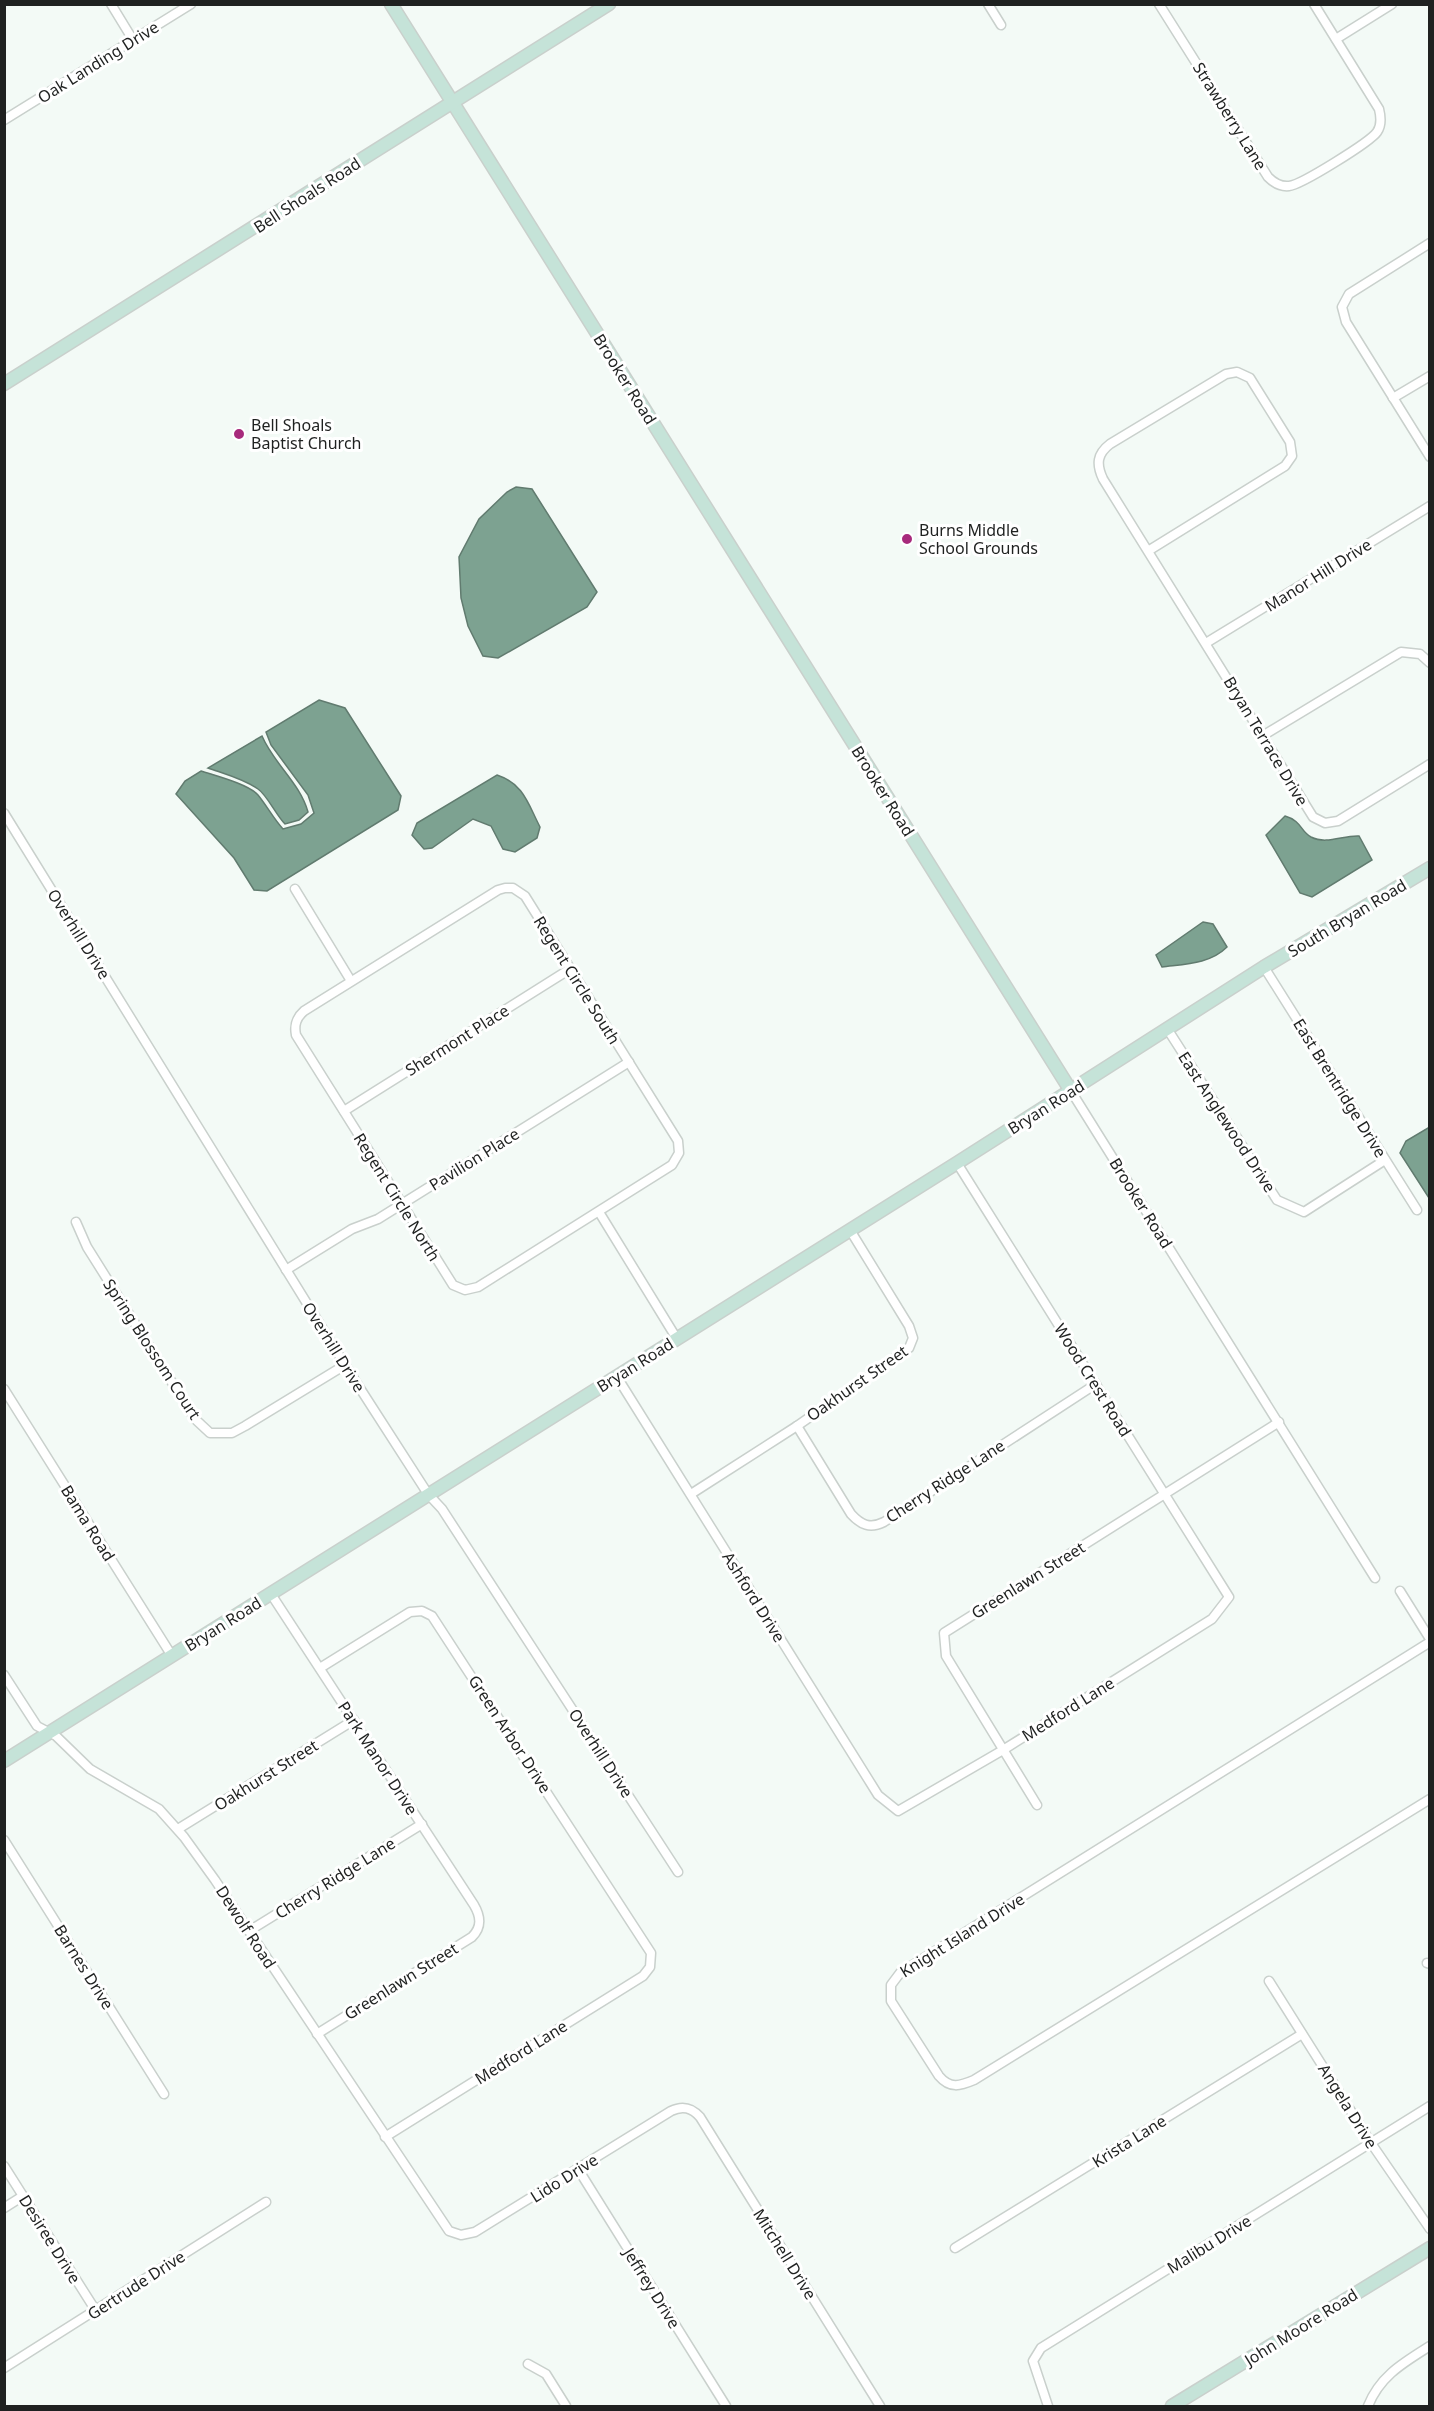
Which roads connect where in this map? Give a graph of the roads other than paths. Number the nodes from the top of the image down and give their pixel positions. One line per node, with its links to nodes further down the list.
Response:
1 (111, 4): 11 (street)
2 (191, 4): 11 (street, Oak Landing Drive)
3 (391, 4): 12 (street, Brooker Road)
4 (609, 4): 12 (street, Bell Shoals Road)
5 (988, 4): 9 (street)
6 (1159, 4): 10 (street, Strawberry Lane)
7 (1314, 4): 10 (street, Strawberry Lane)
8 (1392, 4): 10 (street)
9 (1001, 25)
10 (1336, 39)
11 (133, 40): 13 (street, Oak Landing Drive)
12 (452, 102): 16 (street, Bell Shoals Road); 33 (street, Brooker Road)
13 (4, 120)
14 (1430, 243): 17 (street)
15 (1430, 376): 17 (street)
16 (4, 384)
17 (1393, 398): 18 (street)
18 (1430, 457)
19 (1430, 506): 21 (street, Manor Hill Drive)
20 (1148, 551): 20 (street, Bryan Terrace Drive); 21 (street, Bryan Terrace Drive)
21 (1206, 643): 23 (street, Bryan Terrace Drive)
22 (1430, 663): 23 (street)
23 (1264, 735): 24 (street, Bryan Terrace Drive)
24 (1430, 764)
25 (4, 813): 42 (street, Overhill Drive)
26 (1430, 868): 28 (street, South Bryan Road)
27 (295, 889): 30 (street)
28 (1264, 967): 31 (street, Bryan Road); 35 (street, East Brentridge Drive)
29 (570, 969): 30 (street, Regent Circle South); 32 (street, Regent Circle South); 34 (street, Shermont Place)
30 (351, 981): 34 (street, Regent Circle North)
31 (1168, 1030): 33 (street, Bryan Road); 35 (street, East Anglewood Drive)
32 (629, 1062): 37 (street, Pavilion Place); 39 (street, Regent Circle South)
33 (1071, 1091): 36 (street, Bryan Road); 48 (street, Brooker Road)
34 (344, 1111): 37 (street, Regent Circle North)
35 (1385, 1160): 38 (street, East Brentridge Drive)
36 (957, 1163): 41 (street, Bryan Road); 46 (street, Wood Crest Road)
37 (402, 1204): 39 (street, Regent Circle North); 42 (street, Pavilion Place)
38 (1417, 1210)
39 (598, 1212): 43 (street)
40 (76, 1222): 44 (street, Spring Blossom Court)
41 (850, 1230): 43 (street, Bryan Road); 49 (street, Oakhurst Street)
42 (286, 1270): 44 (street, Overhill Drive)
43 (677, 1339): 45 (street, Bryan Road)
44 (345, 1365): 50 (street, Overhill Drive)
45 (617, 1377): 50 (street, Bryan Road); 51 (street, Ashford Drive)
46 (1095, 1384): 49 (street, Cherry Ridge Lane); 52 (street, Wood Crest Road)
47 (4, 1389): 58 (street, Bama Road)
48 (1279, 1422): 52 (street, Greenlawn Street); 53 (street, Brooker Road)
49 (797, 1426): 51 (street, Oakhurst Street)
50 (428, 1494): 55 (street, Bryan Road); 71 (street, Overhill Drive)
51 (691, 1494): 67 (street, Ashford Drive)
52 (1165, 1495): 56 (street, Wood Crest Road); 63 (street, Greenlawn Street)
53 (1375, 1578)
54 (1400, 1591): 57 (street, Knight Island Drive)
55 (271, 1594): 58 (street, Bryan Road); 59 (street, Park Manor Drive)
56 (1229, 1597): 63 (street, Medford Lane)
57 (1430, 1640): 65 (street, Knight Island Drive)
58 (172, 1656): 62 (street, Bryan Road)
59 (320, 1668): 61 (street, Park Manor Drive); 74 (street, Green Arbor Drive)
60 (4, 1675): 62 (street, Dewolf Road)
61 (354, 1720): 68 (street, Park Manor Drive); 69 (street, Oakhurst Street)
62 (50, 1732): 64 (street, Bryan Road); 69 (street, Dewolf Road)
63 (1003, 1750): 66 (street, Greenlawn Street); 67 (street, Medford Lane)
64 (4, 1761)
65 (1430, 1799)
66 (1037, 1805)
67 (898, 1811)
68 (422, 1824): 72 (street, Park Manor Drive); 73 (street, Cherry Ridge Lane)
69 (178, 1829): 73 (street, Dewolf Road)
70 (4, 1839): 78 (street, Barnes Drive)
71 (678, 1872)
72 (480, 1924): 76 (street, Greenlawn Street)
73 (249, 1931): 76 (street, Dewolf Road)
74 (652, 1963): 81 (street, Medford Lane)
75 (1269, 1981): 77 (street, Angela Drive)
76 (317, 2034): 81 (street, Dewolf Road)
77 (1302, 2034): 82 (street, Angela Drive); 90 (street, Krista Lane)
78 (164, 2094)
79 (1430, 2106): 82 (street, Malibu Drive)
80 (685, 2107): 84 (street, Lido Drive); 98 (street, Mitchell Drive)
81 (385, 2137): 88 (street, Dewolf Road)
82 (1371, 2143): 89 (street, Angela Drive); 99 (street, Malibu Drive)
83 (4, 2166): 85 (street, Desiree Drive)
84 (578, 2169): 88 (street, Lido Drive); 97 (street, Jeffrey Drive)
85 (23, 2196): 87 (street); 92 (street, Desiree Drive)
86 (266, 2202): 92 (street, Gertrude Drive)
87 (4, 2208)
88 (443, 2224)
89 (1430, 2229)
90 (955, 2248)
91 (1430, 2248): 100 (street, John Moore Road)
92 (96, 2311): 95 (street, Gertrude Drive)
93 (1430, 2346): 101 (street)
94 (528, 2364): 96 (street)
95 (4, 2368)
96 (566, 2406)
97 (726, 2406)
98 (880, 2406)
99 (1048, 2406)
100 (1172, 2406)
101 (1368, 2406)

